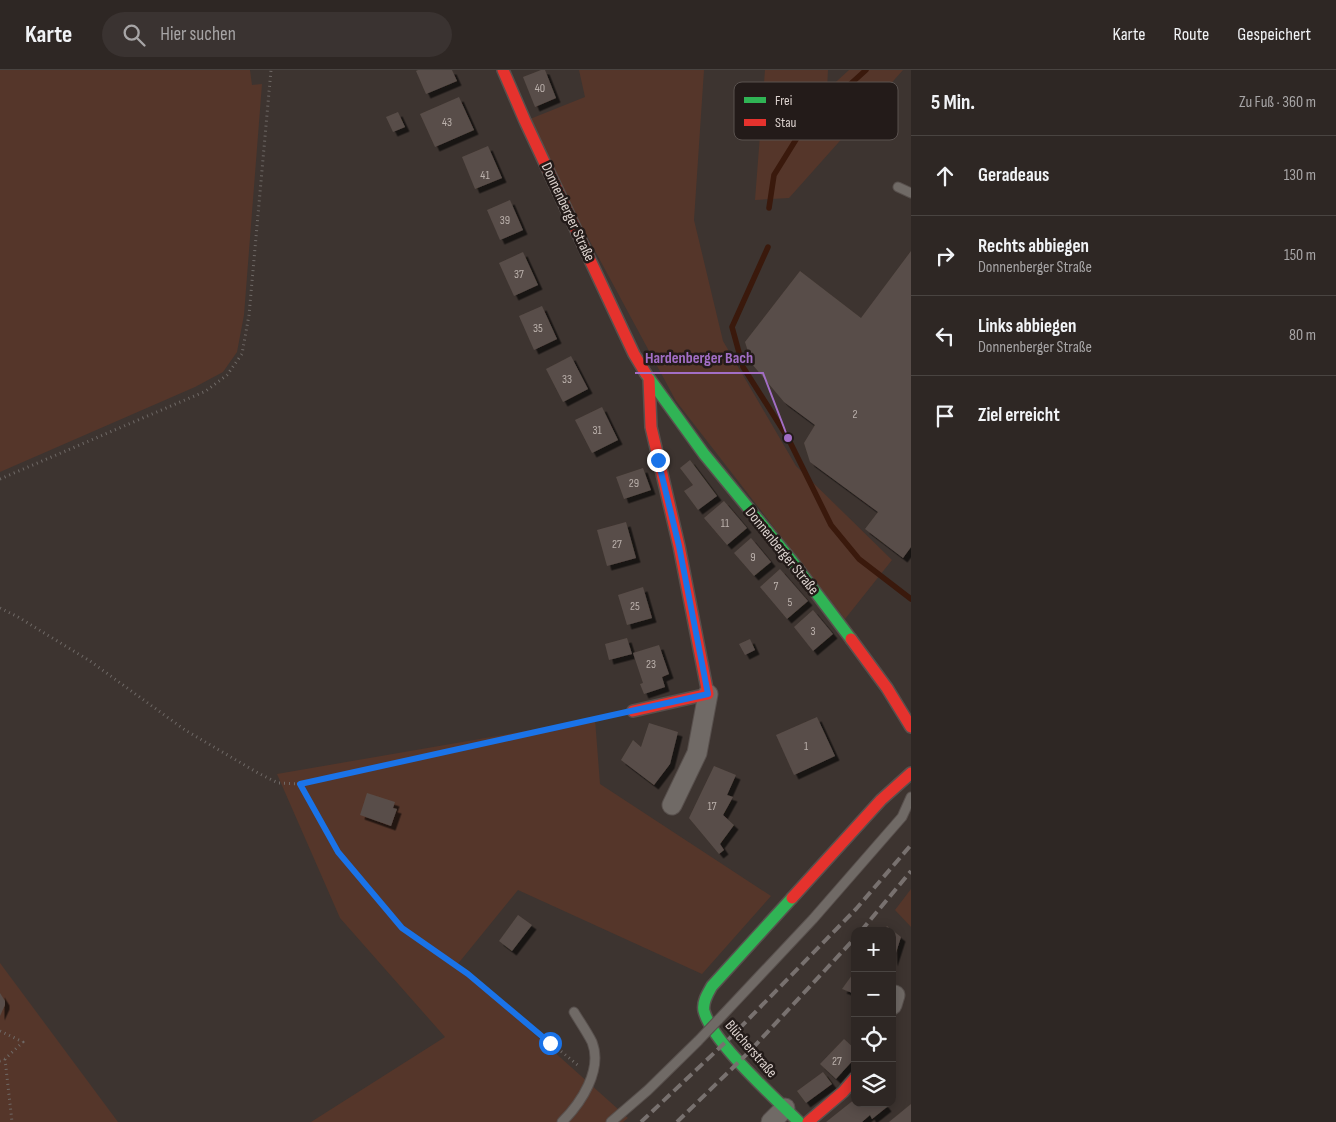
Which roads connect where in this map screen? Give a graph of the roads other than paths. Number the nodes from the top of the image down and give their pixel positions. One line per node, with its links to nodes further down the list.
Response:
1 (503, 70): 4 (street, Donnenberger Straße)
2 (898, 187): 3 (lane)
3 (911, 193)
4 (649, 378): 5 (street, Donnenberger Straße); 7 (street, Donnenberger Straße)
5 (708, 694): 6 (street); 10 (street, Donnenberger Straße)
6 (633, 711)
7 (911, 727)
8 (911, 773): 13 (street, Blücherstraße)
9 (911, 797): 15 (lane, bridge)
10 (672, 805)
11 (574, 1012): 14 (lane)
12 (851, 1083): 18 (street)
13 (785, 1108): 16 (street); 17 (street, Blücherstraße)
14 (562, 1122)
15 (611, 1122)
16 (771, 1122)
17 (799, 1122)
18 (808, 1122)

